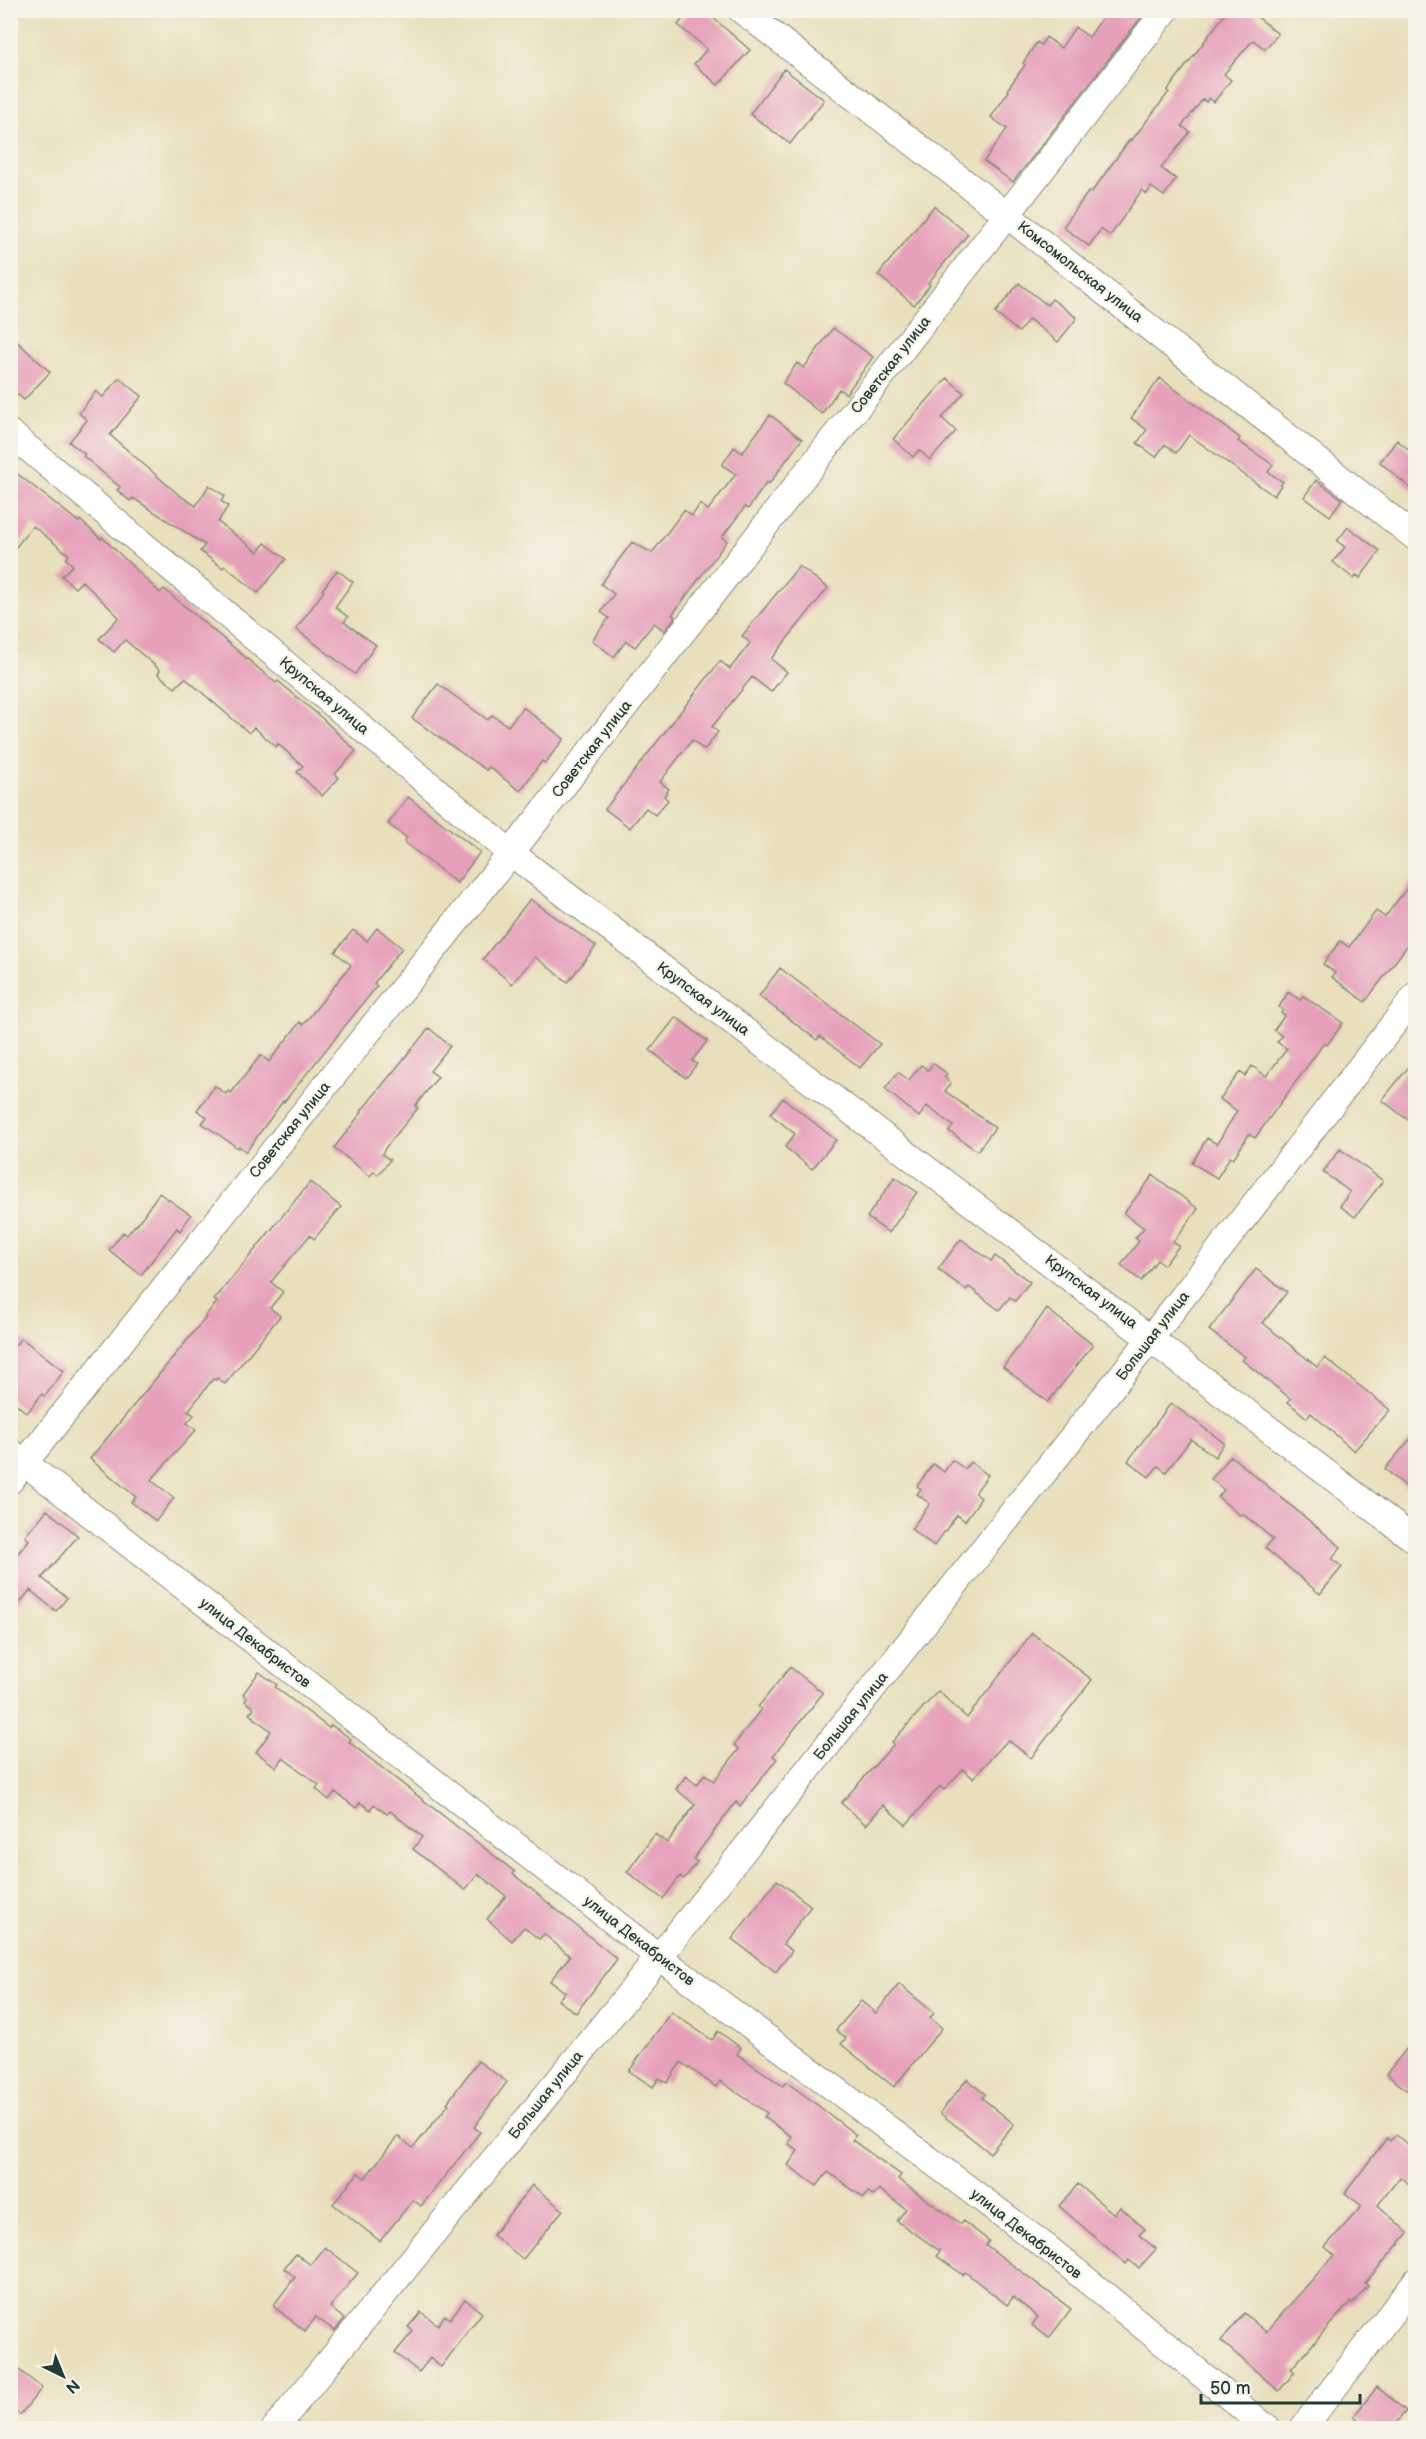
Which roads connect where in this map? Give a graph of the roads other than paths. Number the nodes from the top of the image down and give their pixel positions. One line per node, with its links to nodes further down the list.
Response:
1 (741, 10): 3 (street, Комсомольская улица)
2 (1166, 10): 3 (street, Советская улица)
3 (1007, 215): 5 (street, Комсомольская улица); 6 (street, Советская улица)
4 (10, 433): 6 (street, Крупская улица)
5 (1416, 537)
6 (511, 853): 8 (street, Крупская улица); 9 (street, Советская улица)
7 (1416, 995): 8 (street, Большая улица)
8 (1151, 1338): 10 (street, Крупская улица); 11 (street, Большая улица)
9 (15, 1465): 11 (street, улица Декабристов)
10 (1416, 1541)
11 (659, 1957): 13 (street, Большая улица); 14 (street, улица Декабристов)
12 (1416, 2281): 15 (street)
13 (275, 2428)
14 (1267, 2428)
15 (1303, 2428)

